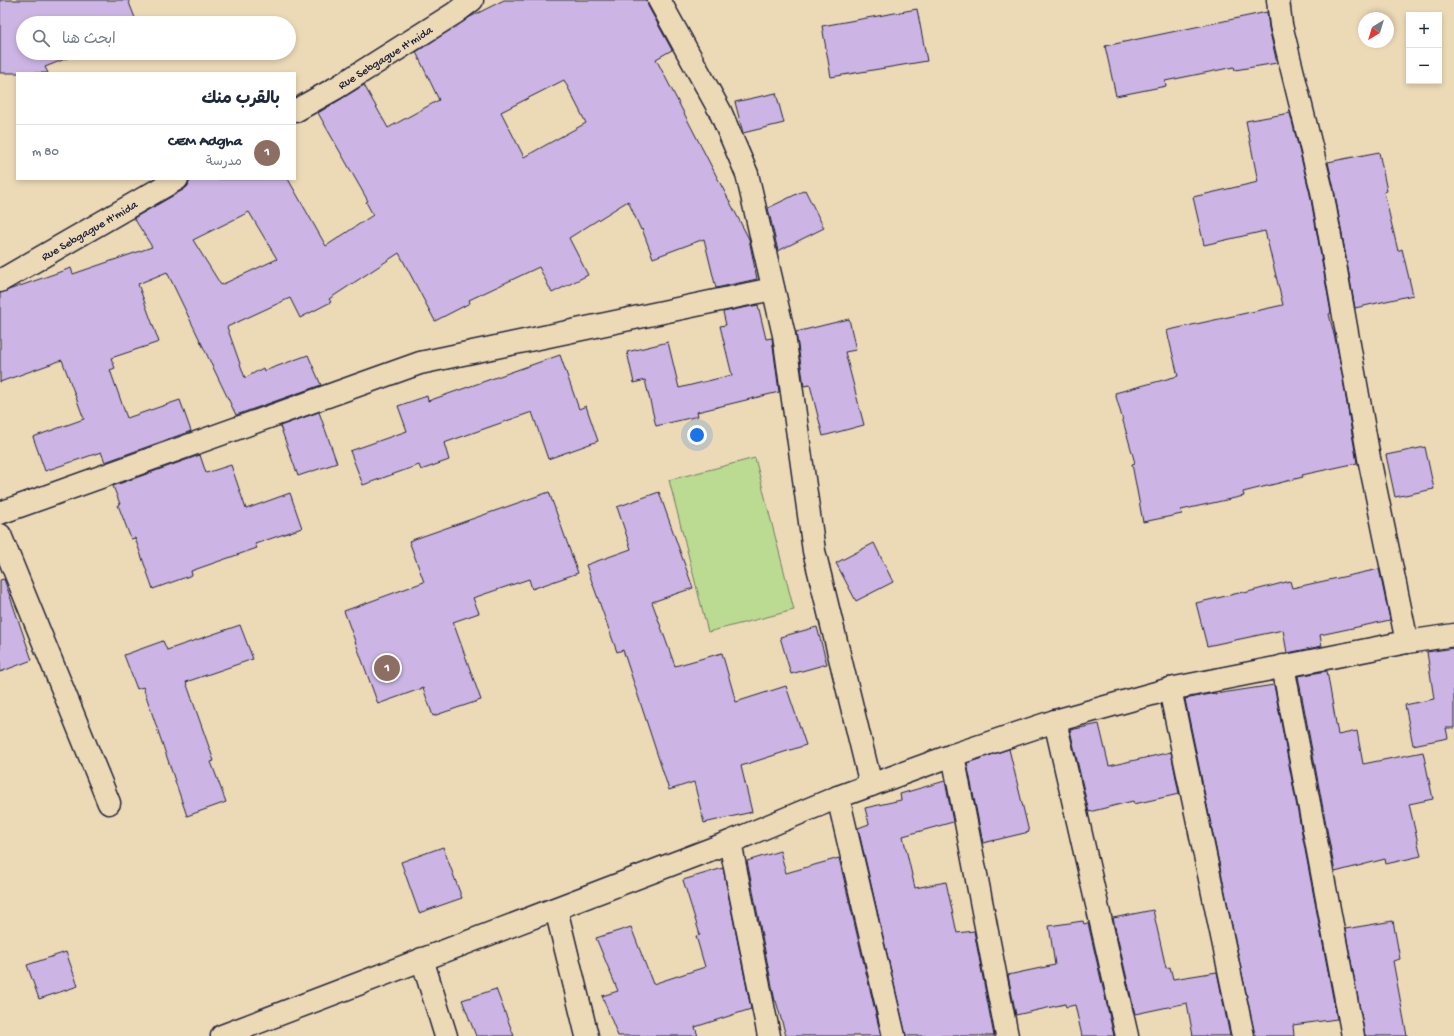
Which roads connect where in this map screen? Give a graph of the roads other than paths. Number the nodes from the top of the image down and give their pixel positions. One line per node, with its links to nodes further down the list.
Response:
1 (472, 0): 4 (street, Rue Sebgague H'mida)
2 (659, 0): 7 (street)
3 (1278, 0): 11 (street)
4 (296, 110)
5 (175, 180): 6 (street, Rue Sebgague H'mida)
6 (0, 281)
7 (773, 289): 8 (street); 16 (street)
8 (0, 513)
9 (0, 535): 18 (street)
10 (1454, 635): 11 (street)
11 (1407, 642): 12 (street)
12 (1282, 666): 13 (street); 30 (street)
13 (1170, 689): 14 (street); 29 (street)
14 (1055, 721): 15 (street); 28 (street)
15 (953, 755): 16 (street); 27 (street)
16 (871, 785): 17 (street)
17 (838, 797): 19 (street); 26 (street)
18 (109, 802)
19 (730, 842): 20 (street); 25 (street)
20 (556, 908): 21 (street); 24 (street)
21 (422, 958): 22 (street); 23 (street)
22 (222, 1036)
23 (446, 1036)
24 (586, 1036)
25 (769, 1036)
26 (894, 1036)
27 (1007, 1036)
28 (1127, 1036)
29 (1243, 1036)
30 (1352, 1036)

